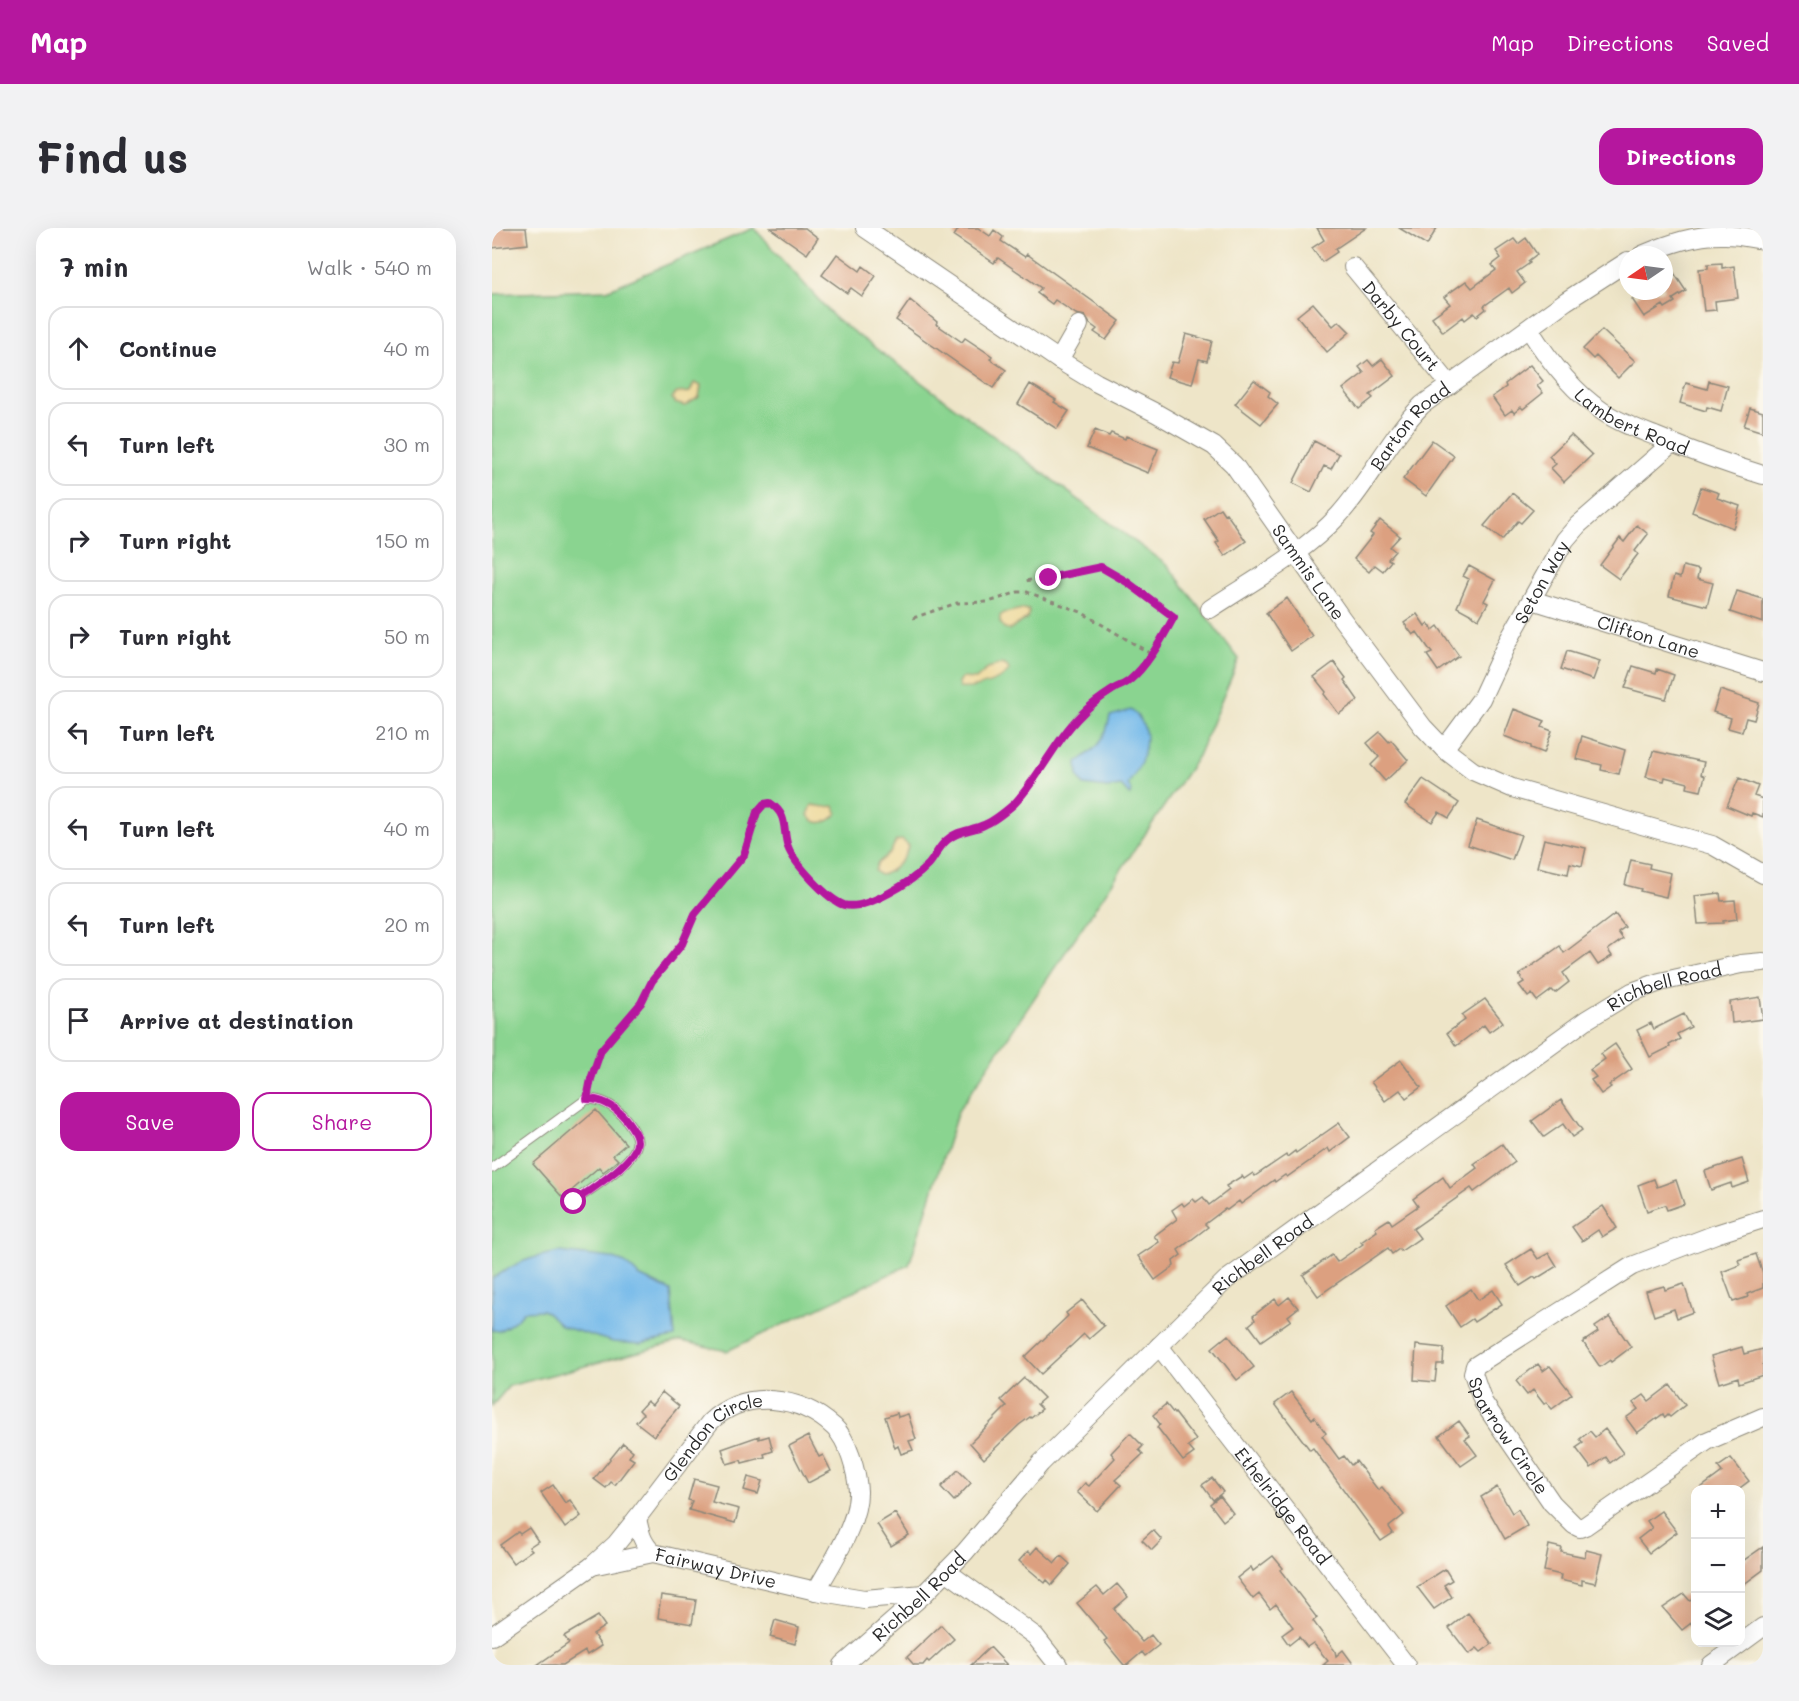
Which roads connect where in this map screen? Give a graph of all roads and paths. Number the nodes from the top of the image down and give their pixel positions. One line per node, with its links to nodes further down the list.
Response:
1 (865, 228): 8 (street, Sammis Lane)
2 (1758, 236): 3 (street)
3 (1663, 246)
4 (1353, 267): 9 (street, Darby Court)
5 (1619, 267): 7 (street, Barton Road)
6 (1078, 325): 8 (street)
7 (1529, 330): 9 (street, Barton Road); 10 (street, Lambert Road)
8 (1059, 360): 12 (street, Sammis Lane)
9 (1450, 384): 12 (street, Barton Road)
10 (1672, 443): 11 (street, Lambert Road); 14 (street, Seton Way)
11 (1763, 475)
12 (1296, 554): 15 (street, Barton Road); 19 (street, Sammis Lane)
13 (1025, 581): 17 (path)
14 (1532, 600): 18 (street, Clifton Lane); 19 (street, Seton Way)
15 (1210, 609)
16 (913, 618): 17 (path)
17 (1151, 654): 22 (path)
18 (1763, 672)
19 (1444, 749): 20 (street, Sammis Lane)
20 (1763, 874)
21 (1763, 962): 26 (street, Richbell Road)
22 (587, 1099): 23 (lane); 24 (lane)
23 (492, 1168)
24 (574, 1202)
25 (1763, 1219): 27 (street, Sparrow Circle)
26 (1159, 1346): 31 (street, Richbell Road); 38 (street, Ethelridge Road)
27 (1763, 1417)
28 (637, 1518): 29 (street); 30 (street, Glendon Circle); 32 (street, Glendon Circle)
29 (653, 1553): 30 (street, Fairway Drive); 32 (street, Fairway Drive)
30 (592, 1566): 35 (street, Fairway Drive)
31 (946, 1571): 33 (street, Richbell Road); 37 (street)
32 (816, 1591): 33 (street, Fairway Drive)
33 (924, 1594): 36 (street, Richbell Road)
34 (1763, 1628): 39 (street)
35 (492, 1636)
36 (843, 1665)
37 (1058, 1665)
38 (1406, 1665)
39 (1711, 1665)

